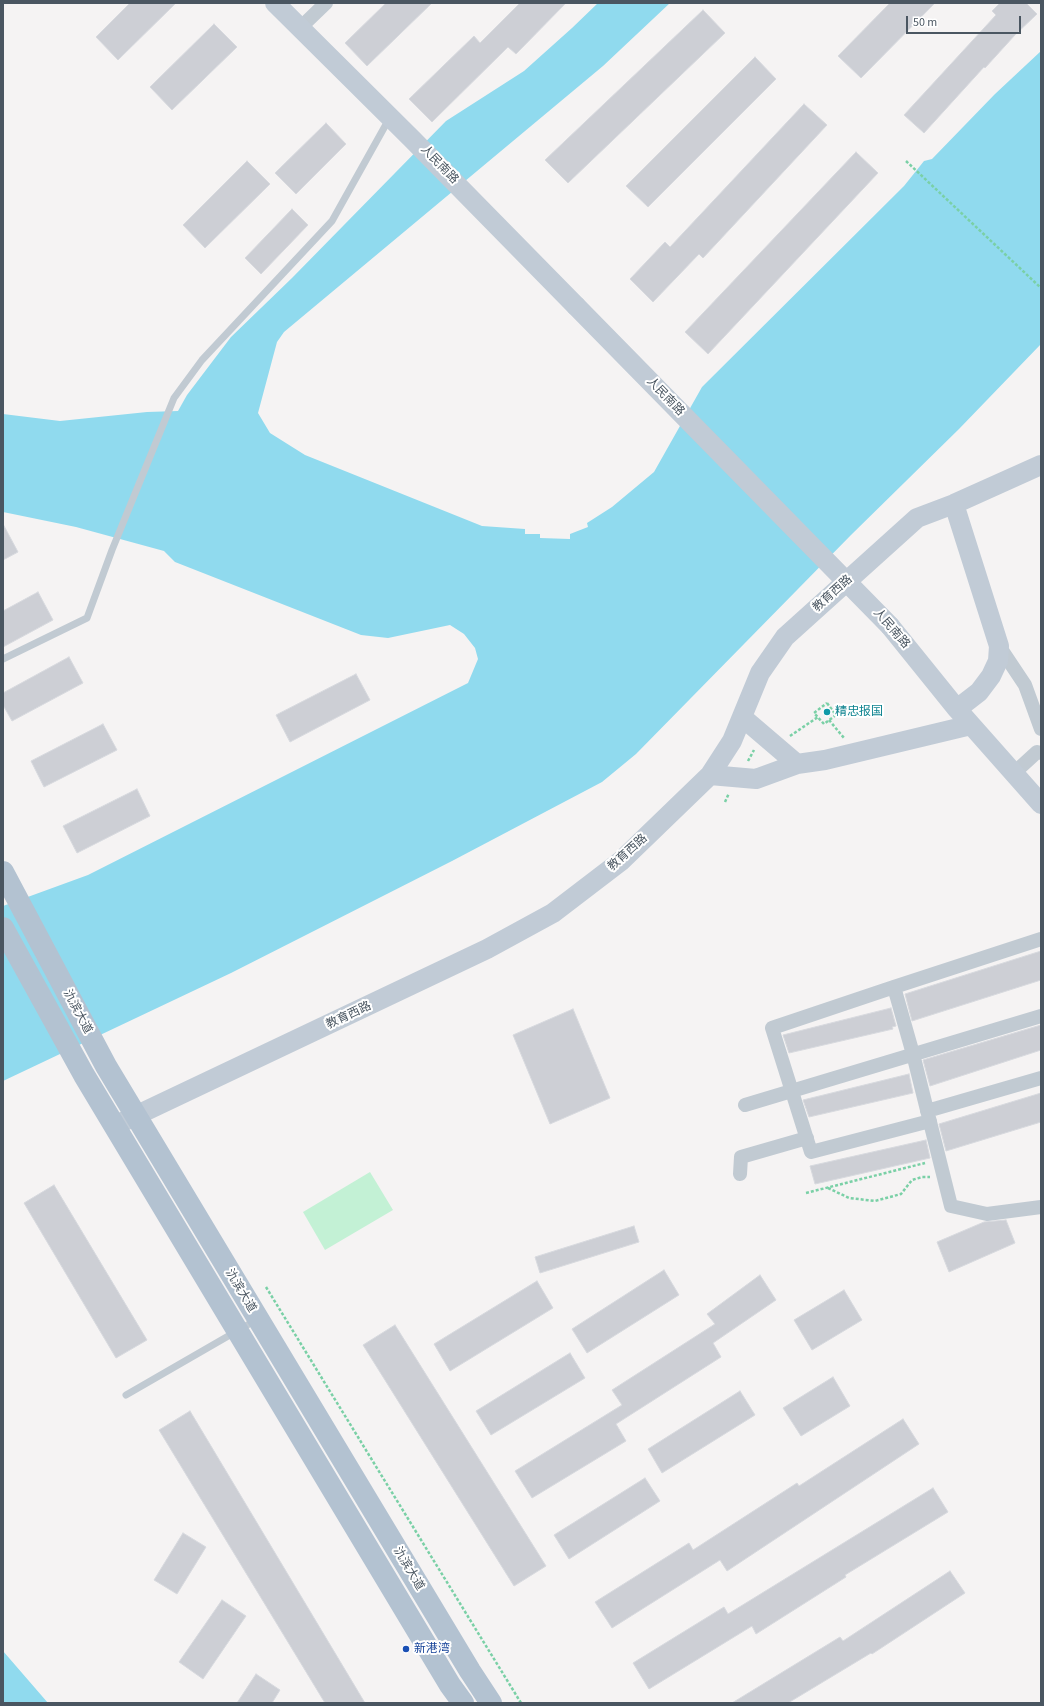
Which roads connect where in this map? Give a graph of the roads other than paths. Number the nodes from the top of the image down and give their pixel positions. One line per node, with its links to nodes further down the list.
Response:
1 (275, 3): 3 (main road, 人民南路)
2 (326, 3): 3 (street)
3 (300, 28): 4 (main road, 人民南路)
4 (390, 117): 8 (lane); 9 (main road, 人民南路, bridge)
5 (1041, 465): 6 (main road, 教育西路)
6 (954, 504): 7 (main road); 10 (main road, 教育西路)
7 (998, 646): 9 (main road); 12 (street)
8 (3, 659)
9 (957, 709): 11 (main road, 人民南路)
10 (742, 717): 14 (main road); 16 (main road, 教育西路)
11 (970, 724): 14 (main road); 15 (main road, 人民南路)
12 (1041, 729)
13 (1039, 750): 15 (street)
14 (797, 764): 16 (main road)
15 (1014, 773): 17 (main road, 人民南路)
16 (710, 775): 27 (main road, 教育西路)
17 (1041, 804)
18 (6, 878): 27 (main road, 氿滨大道)
19 (3, 928): 29 (main road, 氿滨大道)
20 (1041, 939): 21 (street)
21 (894, 987): 23 (street); 25 (street)
22 (1041, 1016): 23 (street)
23 (913, 1054): 25 (street); 28 (street)
24 (1041, 1078): 28 (street)
25 (793, 1090): 26 (street); 30 (street)
26 (745, 1105)
27 (136, 1115): 29 (main road, 教育西路); 33 (main road, 氿滨大道)
28 (928, 1116): 30 (street); 32 (street)
29 (114, 1126): 34 (main road, 氿滨大道)
30 (807, 1138): 31 (street)
31 (740, 1174)
32 (1041, 1207)
33 (257, 1319): 34 (lane); 37 (main road, 氿滨大道)
34 (237, 1331): 35 (lane); 36 (main road, 氿滨大道)
35 (126, 1395)
36 (463, 1703)
37 (491, 1703)

